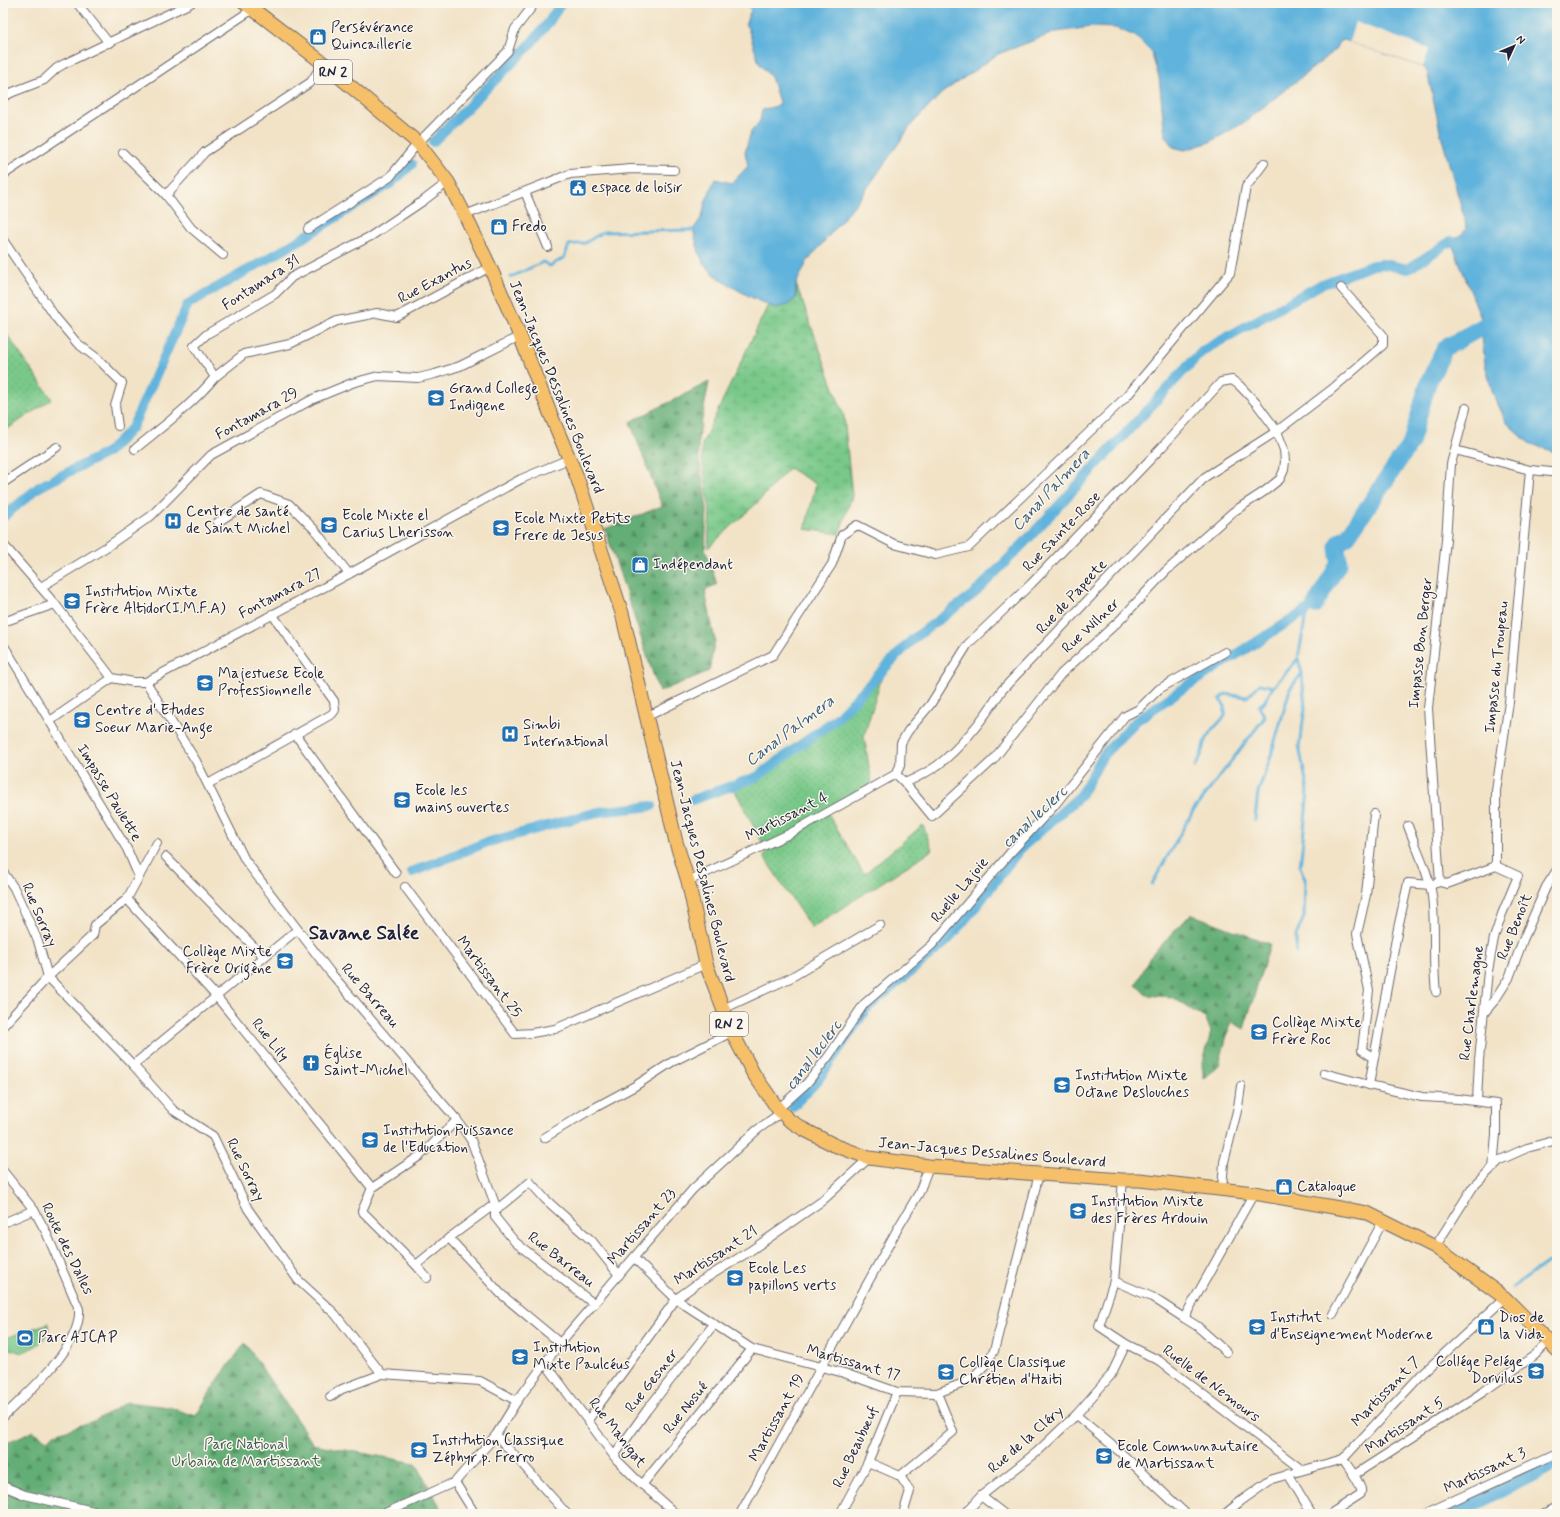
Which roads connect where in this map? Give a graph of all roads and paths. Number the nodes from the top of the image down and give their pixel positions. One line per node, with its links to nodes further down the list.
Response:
1 (77, 3): 5 (street)
2 (191, 3): 5 (street)
3 (535, 3): 8 (street)
4 (249, 6): 6 (main road, RN 2); 12 (street)
5 (109, 43): 7 (street)
6 (323, 63): 8 (main road, RN 2); 15 (street)
7 (3, 97)
8 (418, 143): 13 (main road, Jean-Jacques Dessalines Boulevard / RN 2); 17 (street)
9 (123, 153): 15 (street)
10 (1264, 163): 46 (street)
11 (674, 170): 14 (street)
12 (3, 175)
13 (448, 182): 16 (main road, Jean-Jacques Dessalines Boulevard / RN 2); 24 (street, Fontamara 31)
14 (525, 192): 16 (street); 19 (street)
15 (166, 195): 20 (street)
16 (465, 215): 21 (main road, Jean-Jacques Dessalines Boulevard / RN 2)
17 (308, 229)
18 (3, 240): 26 (street)
19 (548, 247)
20 (224, 255)
21 (490, 267): 23 (main road, Jean-Jacques Dessalines Boulevard / RN 2); 24 (street, Rue Exantus)
22 (1341, 288): 27 (street, Rue de Papeete)
23 (520, 336): 31 (main road, Jean-Jacques Dessalines Boulevard / RN 2); 38 (street, Fontamara 29)
24 (215, 377): 29 (street)
25 (1466, 408): 30 (street, Impasse Bon Berger)
26 (118, 426)
27 (1277, 431): 49 (street, Rue Sainte-Rose); 50 (street, Rue de Papeete); 50 (street, Rue Wilner)
28 (57, 447): 34 (street)
29 (135, 449)
30 (1455, 450): 32 (street); 62 (street, Impasse Bon Berger)
31 (569, 459): 37 (street, Fontamara 27); 46 (main road, Jean-Jacques Dessalines Boulevard / RN 2)
32 (1530, 470): 33 (street); 56 (street, Impasse du Troupeau)
33 (1557, 474)
34 (3, 483)
35 (218, 522): 37 (street)
36 (3, 544): 38 (street)
37 (349, 574): 40 (street, Fontamara 27)
38 (41, 587): 39 (street)
39 (55, 604): 41 (street); 44 (street)
40 (272, 614): 45 (street, Fontamara 27); 48 (street)
41 (3, 622)
42 (3, 644): 47 (street, Impasse Paulette)
43 (1225, 652): 83 (street, Ruelle Lajoie)
44 (112, 678): 45 (street); 47 (street)
45 (146, 682): 51 (street, Rue Barreau)
46 (646, 717): 61 (main road, Jean-Jacques Dessalines Boulevard / RN 2)
47 (50, 721): 60 (street, Impasse Paulette)
48 (295, 734): 51 (street); 59 (street)
49 (896, 774): 50 (street); 61 (street, Martissant 4)
50 (905, 783)
51 (208, 784): 67 (street, Rue Barreau)
52 (1374, 814): 77 (street)
53 (1408, 826): 63 (street)
54 (157, 842): 60 (street)
55 (166, 857): 68 (street)
56 (1496, 866): 62 (street); 74 (street, Rue Charlemagne)
57 (1557, 870): 74 (street, Rue Benoît)
58 (3, 872): 70 (street, Rue Sorray)
59 (396, 873)
60 (139, 877): 65 (street)
61 (688, 881): 69 (main road, Jean-Jacques Dessalines Boulevard / RN 2)
62 (1440, 882): 63 (street)
63 (1430, 885): 71 (street); 77 (street)
64 (405, 887): 69 (street, Martissant 25)
65 (127, 899): 70 (street); 72 (street, Rue Lily)
66 (880, 925): 73 (street)
67 (297, 930): 68 (street); 84 (street, Rue Barreau)
68 (264, 957): 72 (street)
69 (706, 964): 73 (main road, Jean-Jacques Dessalines Boulevard / RN 2)
70 (48, 977): 75 (street); 78 (street, Rue Sorray)
71 (1436, 992)
72 (216, 996): 78 (street); 93 (street, Rue Lily)
73 (723, 1009): 76 (main road, Jean-Jacques Dessalines Boulevard / RN 2)
74 (1484, 1014): 82 (street, Rue Charlemagne)
75 (3, 1026)
76 (732, 1032): 83 (main road, Jean-Jacques Dessalines Boulevard / RN 2); 85 (street)
77 (1374, 1058): 80 (street)
78 (133, 1065): 120 (street, Rue Sorray)
79 (1324, 1073): 80 (street)
80 (1369, 1085): 82 (street)
81 (1241, 1086): 94 (street)
82 (1477, 1101): 89 (street)
83 (780, 1111): 87 (main road, Jean-Jacques Dessalines Boulevard / RN 2); 102 (street, Martissant 23)
84 (457, 1120): 93 (street); 96 (street, Rue Barreau)
85 (544, 1138)
86 (1557, 1140): 89 (street)
87 (869, 1158): 88 (main road, Jean-Jacques Dessalines Boulevard / RN 2); 108 (street, Martissant 21)
88 (930, 1166): 91 (main road, Jean-Jacques Dessalines Boulevard / RN 2); 119 (street, Martissant 19)
89 (1493, 1168): 101 (street)
90 (3, 1171): 97 (street, Route des Dalles)
91 (1039, 1174): 92 (main road, Jean-Jacques Dessalines Boulevard / RN 2); 122 (street, Martissant 17)
92 (1123, 1180): 94 (main road, Jean-Jacques Dessalines Boulevard / RN 2); 106 (street)
93 (372, 1188): 103 (street)
94 (1222, 1190): 95 (main road, Jean-Jacques Dessalines Boulevard / RN 2)
95 (1254, 1193): 98 (main road, Jean-Jacques Dessalines Boulevard / RN 2); 111 (street)
96 (495, 1207): 100 (street); 104 (street); 109 (street, Rue Barreau)
97 (34, 1210): 99 (street); 126 (street, Route des Dalles)
98 (1383, 1221): 101 (main road, Jean-Jacques Dessalines Boulevard / RN 2); 110 (street)
99 (3, 1223)
100 (449, 1238): 103 (street); 113 (street)
101 (1435, 1247): 107 (main road, Jean-Jacques Dessalines Boulevard / RN 2)
102 (634, 1258): 104 (street, Martissant 23); 108 (street, Martissant 17)
103 (416, 1265): 105 (street)
104 (619, 1275): 109 (street, Martissant 23)
105 (427, 1278)
106 (1114, 1281): 111 (street); 114 (street, Ruelle de Nemours)
107 (1505, 1298): 115 (main road, Jean-Jacques Dessalines Boulevard / RN 2); 131 (street, Martissant 7)
108 (676, 1299): 112 (street, Martissant 17); 127 (street, Martissant 21)
109 (594, 1304): 113 (street, Martissant 23)
110 (1333, 1314)
111 (1184, 1318): 117 (street)
112 (714, 1324): 116 (street, Martissant 17); 130 (street, Rue Gesner)
113 (560, 1343): 118 (street, Martissant 23)
114 (1126, 1344): 125 (street, Rue de la Cléry); 133 (street, Ruelle de Nemours)
115 (1552, 1346): 135 (street, Martissant 5)
116 (752, 1349): 119 (street, Martissant 17); 138 (street, Rue Nosué)
117 (1226, 1352)
118 (545, 1363): 124 (street, Martissant 23); 127 (street, Rue Manigat)
119 (821, 1367): 121 (street, Martissant 17); 148 (street, Martissant 19)
120 (382, 1374): 123 (street); 124 (street)
121 (897, 1392): 122 (street, Martissant 17); 132 (street, Rue Beaubœuf)
122 (937, 1393): 136 (street)
123 (330, 1397)
124 (517, 1401): 128 (street, Martissant 23)
125 (1076, 1415): 140 (street, Rue de la Cléry); 153 (street)
126 (3, 1417)
127 (588, 1420): 130 (street, Rue Manigat)
128 (496, 1435): 137 (street, Martissant 23); 146 (street)
129 (1557, 1453): 156 (street, Martissant 3)
130 (614, 1456): 138 (street, Rue Manigat)
131 (1343, 1459): 133 (street); 135 (street)
132 (868, 1462): 136 (street); 149 (street, Rue Beaubœuf)
133 (1302, 1470): 134 (street)
134 (1288, 1474): 154 (street); 155 (street)
135 (1354, 1475): 142 (street)
136 (900, 1476): 150 (street)
137 (455, 1482): 144 (street, Martissant 23); 145 (street)
138 (642, 1485): 147 (street, Rue Manigat)
139 (3, 1486): 143 (street)
140 (981, 1496): 151 (street, Rue de la Cléry); 152 (street)
141 (1557, 1506): 157 (street)
142 (1333, 1512)
143 (101, 1514)
144 (382, 1514)
145 (475, 1514)
146 (567, 1514)
147 (676, 1514)
148 (740, 1514)
149 (840, 1514)
150 (903, 1514)
151 (965, 1514)
152 (1004, 1514)
153 (1186, 1514)
154 (1225, 1514)
155 (1312, 1514)
156 (1424, 1514)
157 (1542, 1514)

